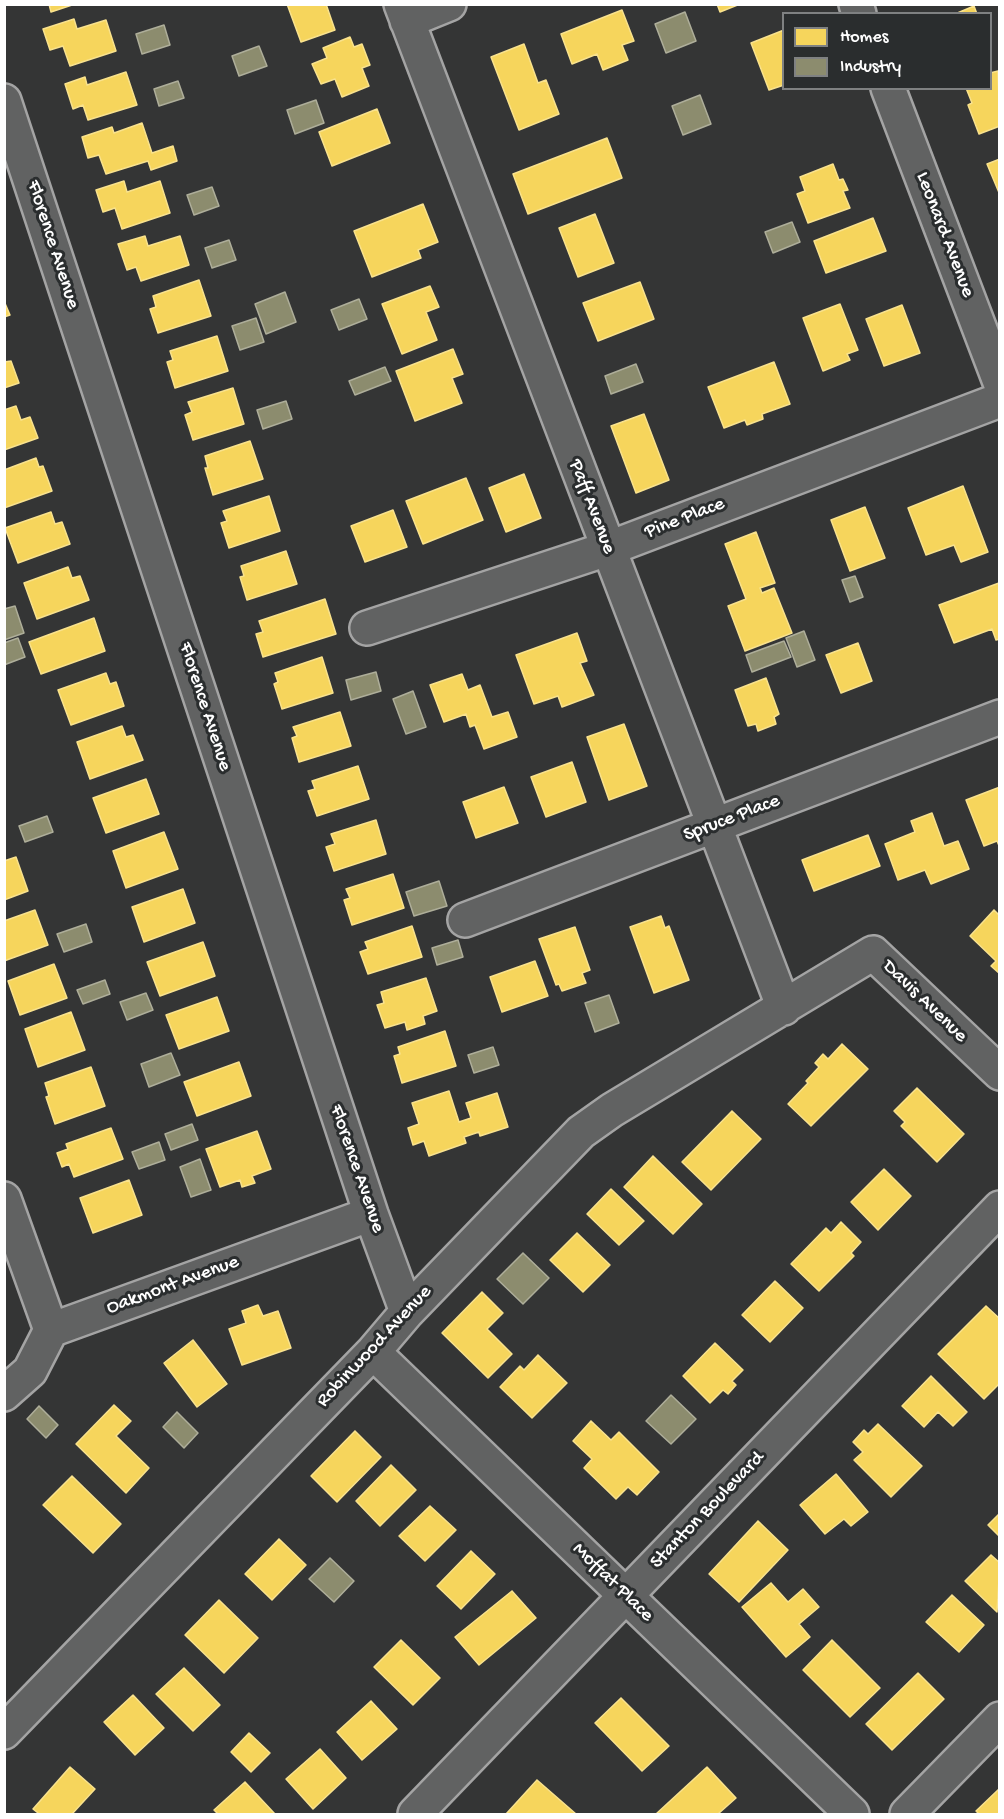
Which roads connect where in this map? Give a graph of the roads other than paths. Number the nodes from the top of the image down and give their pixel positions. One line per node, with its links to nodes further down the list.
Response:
1 (449, 4): 2 (street)
2 (404, 13): 7 (street, Paff Avenue)
3 (889, 90): 5 (street, Leonard Avenue)
4 (4, 102): 16 (street, Florence Avenue)
5 (999, 382)
6 (999, 400): 7 (street, Pine Place)
7 (607, 549): 8 (street, Pine Place); 10 (street, Paff Avenue)
8 (367, 628)
9 (999, 717): 10 (street, Spruce Place)
10 (714, 826): 11 (street, Spruce Place); 12 (street, Paff Avenue)
11 (465, 920)
12 (784, 1008): 13 (street, Davis Avenue); 17 (street, Robinwood Avenue)
13 (999, 1073)
14 (4, 1199): 18 (street)
15 (999, 1208): 21 (street, Stanton Boulevard)
16 (371, 1214): 17 (street, Florence Avenue); 18 (street, Oakmont Avenue)
17 (407, 1311): 19 (street, Robinwood Avenue)
18 (51, 1330): 20 (street)
19 (373, 1352): 21 (street, Moffat Place); 23 (street, Robinwood Avenue)
20 (4, 1394)
21 (626, 1596): 24 (street, Stanton Boulevard); 25 (street, Moffat Place)
22 (999, 1719): 26 (street)
23 (4, 1732)
24 (416, 1815)
25 (852, 1815)
26 (908, 1815)

